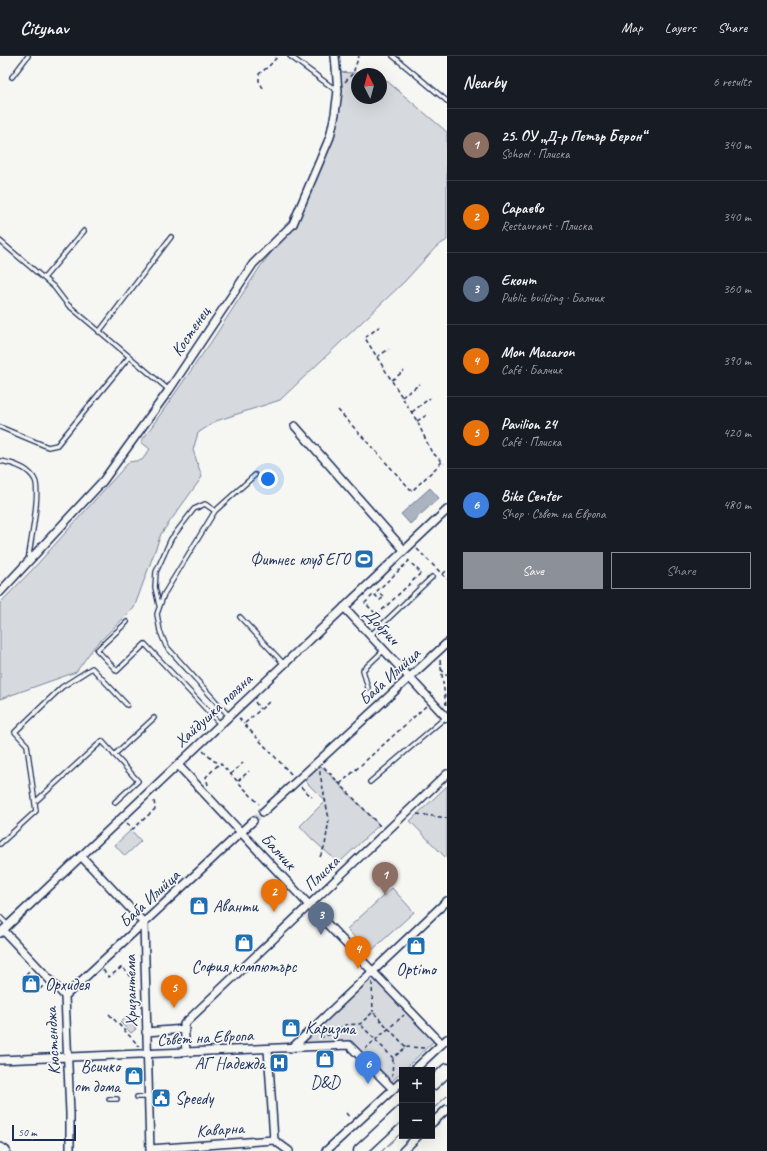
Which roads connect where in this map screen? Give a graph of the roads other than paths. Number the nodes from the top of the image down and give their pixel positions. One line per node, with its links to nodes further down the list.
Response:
1 (28, 56): 5 (lane)
2 (290, 56): 6 (lane)
3 (335, 56): 6 (street, Костенец)
4 (393, 56): 7 (lane)
5 (12, 77)
6 (338, 92): 14 (street, Костенец)
7 (447, 101)
8 (84, 231): 11 (lane)
9 (171, 237): 12 (lane)
10 (0, 241): 11 (lane)
11 (44, 278): 12 (lane)
12 (100, 332): 13 (lane)
13 (129, 357): 14 (lane); 16 (lane)
14 (169, 390): 22 (street, Костенец)
15 (296, 426): 21 (street)
16 (0, 427)
17 (0, 461): 22 (lane)
18 (255, 475): 20 (lane)
19 (447, 510): 21 (street, Хайдушка поляна)
20 (215, 511): 25 (lane); 25 (lane)
21 (403, 552): 26 (street, Хайдушка поляна)
22 (27, 563): 24 (street, Костенец)
23 (432, 577): 29 (lane)
24 (0, 592)
25 (159, 606): 37 (lane)
26 (344, 607): 29 (street, Добрич); 32 (street, Хайдушка поляна)
27 (240, 617): 32 (lane)
28 (127, 622): 39 (lane)
29 (371, 635): 31 (street, Добрич)
30 (447, 643): 33 (street, Баба Илийца)
31 (384, 650): 33 (street, Добрич); 34 (lane)
32 (284, 664): 37 (street, Хайдушка поляна)
33 (409, 677): 36 (street, Добрич); 46 (street, Баба Илийца)
34 (368, 688)
35 (127, 705): 44 (lane)
36 (447, 715): 43 (lane)
37 (229, 716): 39 (street, Хайдушка поляна)
38 (154, 718): 40 (lane)
39 (220, 724): 41 (street, Хайдушка поляна)
40 (114, 755): 44 (lane); 45 (lane)
41 (178, 765): 48 (street, Балчик); 50 (street, Хайдушка поляна)
42 (447, 774): 52 (street, Плиска)
43 (370, 782)
44 (35, 802): 49 (lane)
45 (115, 802)
46 (264, 811)
47 (253, 821): 48 (street, Баба Илийца)
48 (241, 832): 52 (street, Балчик); 54 (street, Баба Илийца)
49 (0, 844)
50 (81, 856): 54 (street); 55 (street, Хайдушка поляна)
51 (447, 901): 56 (street)
52 (309, 905): 56 (street, Балчик); 58 (street, Плиска)
53 (0, 917): 55 (lane)
54 (144, 923): 57 (street, Баба Илийца); 59 (street, Хризантема)
55 (4, 929): 57 (street, Кюстенджа)
56 (372, 972): 60 (street, Балчик); 61 (street)
57 (65, 996): 65 (street, Кюстенджа)
58 (185, 1029): 59 (street); 63 (street)
59 (146, 1032): 64 (street, Хризантема)
60 (445, 1041): 67 (street)
61 (292, 1048): 62 (street, Съвет на Европа); 71 (street, Съвет на Европа)
62 (268, 1049): 63 (street, Съвет на Европа); 80 (street)
63 (186, 1052): 64 (street, Съвет на Европа)
64 (147, 1054): 65 (street, Съвет на Европа); 72 (street, Хризантема)
65 (68, 1058): 66 (street, Съвет на Европа); 85 (street, Кюстенджа)
66 (0, 1060)
67 (417, 1067)
68 (447, 1070): 69 (main road)
69 (435, 1081)
70 (399, 1084): 71 (street)
71 (393, 1089): 87 (street)
72 (148, 1097): 73 (lane); 82 (street, Хризантема)
73 (137, 1098)
74 (109, 1099): 75 (lane)
75 (117, 1099)
76 (447, 1109): 78 (street)
77 (399, 1115): 88 (main road)
78 (435, 1120)
79 (415, 1139): 89 (street)
80 (274, 1140): 82 (street, Каварна); 86 (street)
81 (0, 1148): 83 (street); 84 (street)
82 (150, 1150)
83 (4, 1151)
84 (13, 1151)
85 (70, 1151)
86 (289, 1151)
87 (326, 1151)
88 (360, 1151)
89 (403, 1151)

